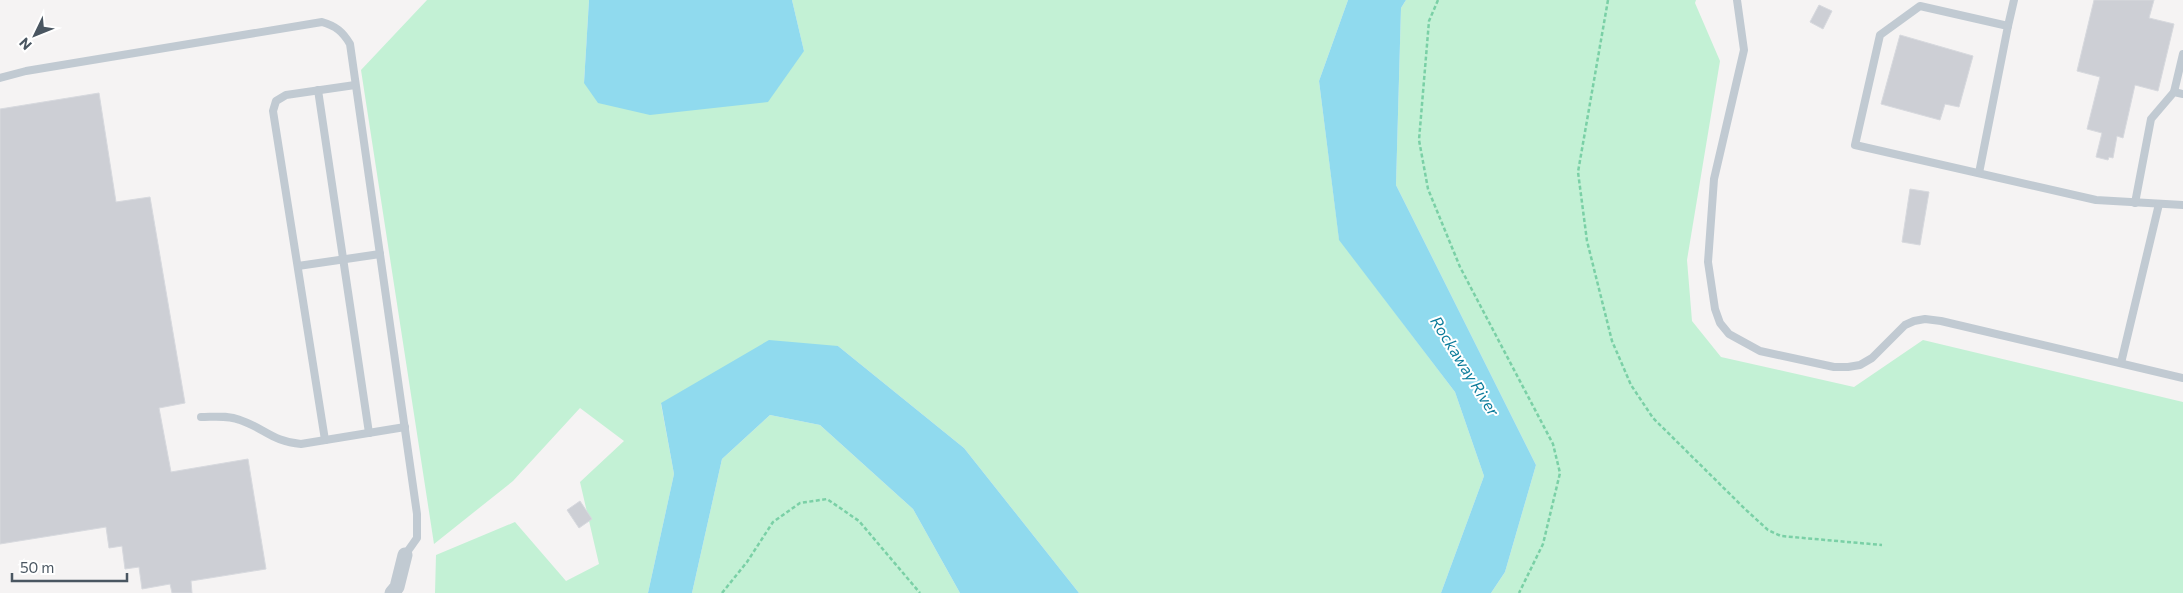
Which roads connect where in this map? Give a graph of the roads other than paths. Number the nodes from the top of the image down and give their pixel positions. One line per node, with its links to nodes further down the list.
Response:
1 (1737, 0): 17 (lane)
2 (2014, 0): 3 (lane)
3 (2008, 26): 10 (lane); 10 (lane)
4 (2183, 54): 8 (lane)
5 (0, 78): 6 (lane)
6 (355, 85): 7 (lane); 14 (lane)
7 (318, 90): 15 (lane); 16 (lane)
8 (2174, 92): 9 (lane); 11 (lane)
9 (2183, 94)
10 (1978, 173): 11 (lane)
11 (2135, 203): 12 (lane)
12 (2159, 204): 13 (lane); 17 (lane)
13 (2183, 205)
14 (380, 254): 15 (lane); 20 (lane)
15 (343, 259): 16 (lane); 21 (lane)
16 (298, 266): 22 (lane)
17 (2121, 363): 18 (lane)
18 (2183, 378)
19 (201, 417): 22 (lane)
20 (405, 427): 21 (lane); 23 (lane)
21 (369, 433): 22 (lane)
22 (325, 440)
23 (405, 555): 24 (street)
24 (392, 593)

